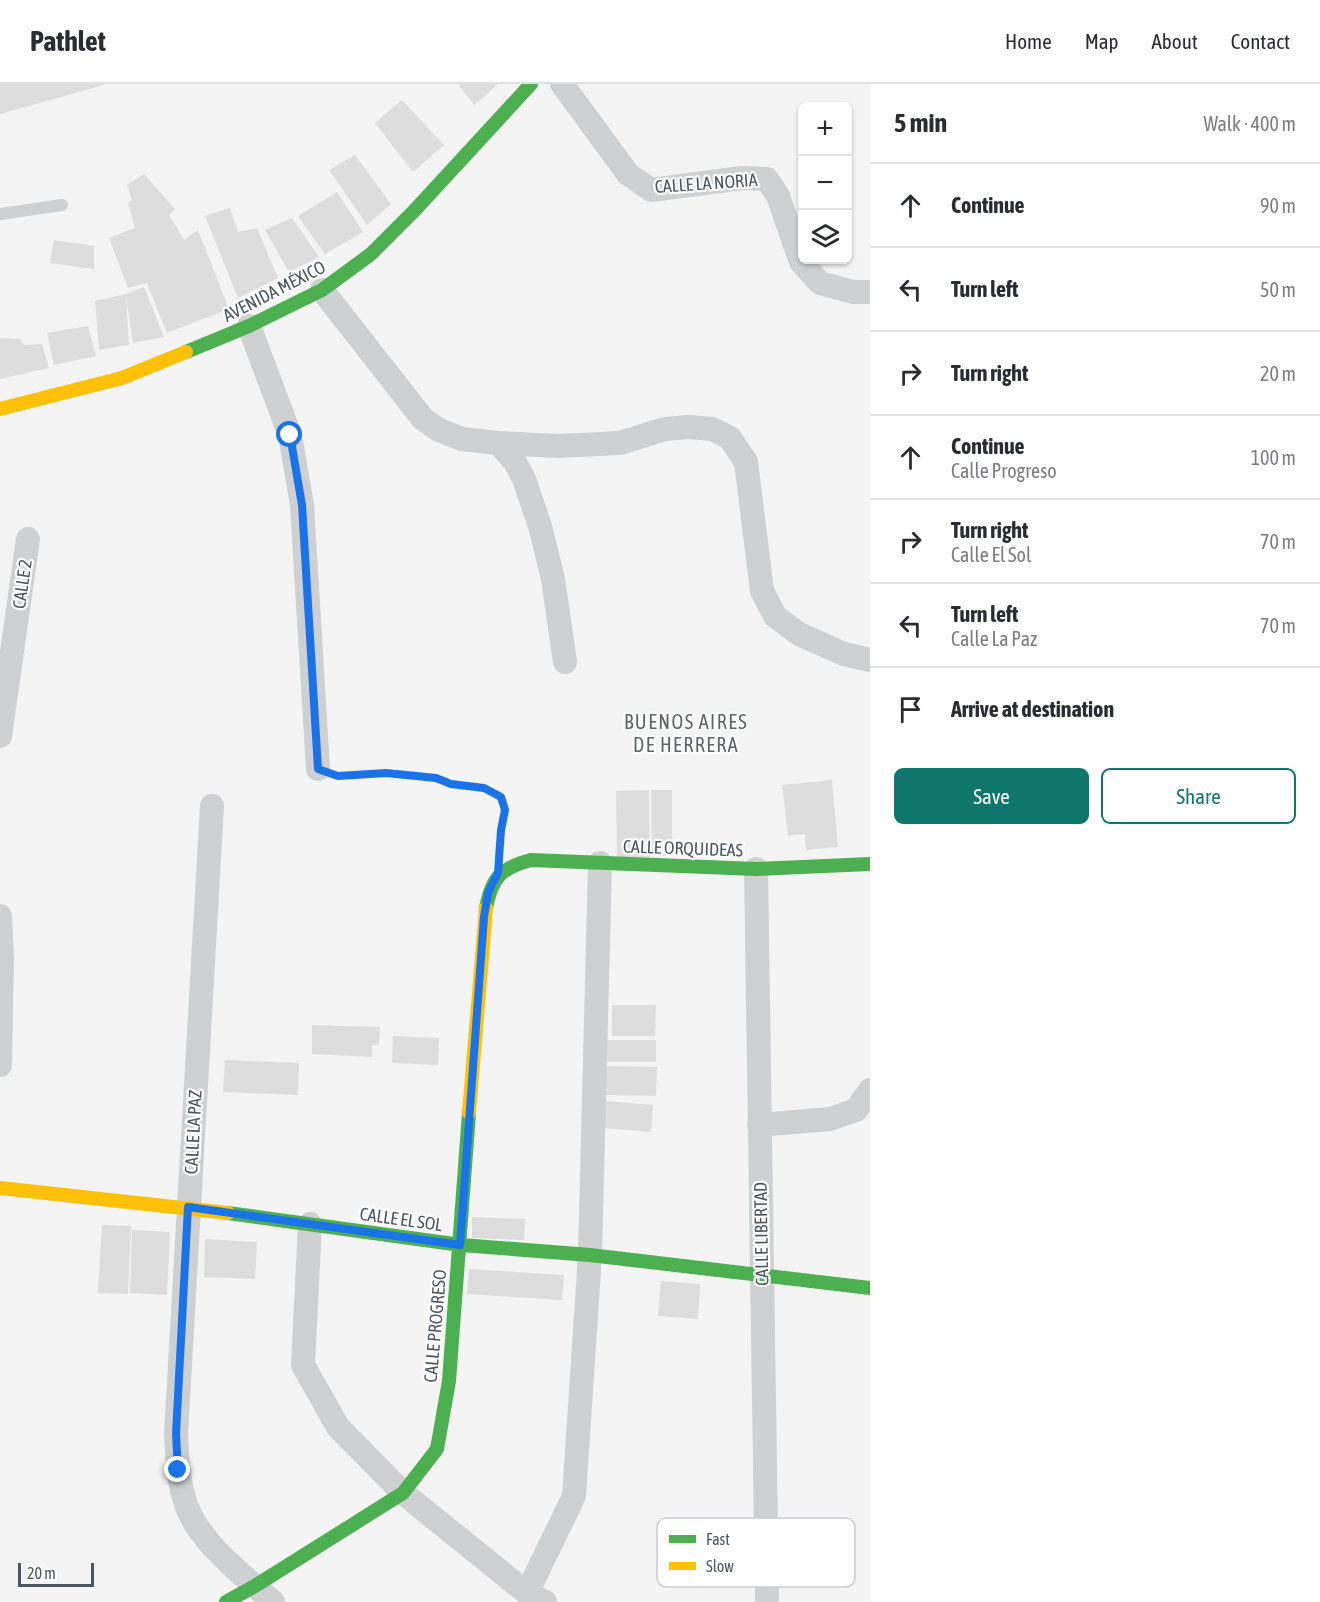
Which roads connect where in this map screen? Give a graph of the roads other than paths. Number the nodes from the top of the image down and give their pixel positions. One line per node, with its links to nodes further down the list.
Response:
1 (531, 84): 5 (street, AVENIDA MÉXICO)
2 (562, 84): 6 (street, CALLE LA NORIA)
3 (62, 205): 4 (lane)
4 (0, 214)
5 (322, 290): 7 (street, AVENIDA MÉXICO); 9 (street)
6 (870, 292)
7 (249, 326): 8 (street, AVENIDA MÉXICO); 14 (street)
8 (0, 409)
9 (498, 443): 11 (street); 12 (street)
10 (28, 539): 13 (street, CALLE 2)
11 (870, 660)
12 (565, 663)
13 (0, 736)
14 (318, 769)
15 (212, 806): 25 (street, CALLE LA PAZ)
16 (600, 863): 18 (street, CALLE ORQUIDEAS); 19 (street, CALLE ORQUIDEAS); 28 (street)
17 (870, 864): 18 (street, CALLE ORQUIDEAS)
18 (756, 869): 23 (street, CALLE LIBERTAD)
19 (498, 873): 27 (street, CALLE PROGRESO)
20 (0, 916): 21 (street)
21 (0, 1065)
22 (870, 1090): 23 (street)
23 (759, 1125): 29 (street, CALLE LIBERTAD)
24 (0, 1188): 25 (street, CALLE EL SOL)
25 (188, 1207): 26 (street, CALLE EL SOL); 33 (street, CALLE LA PAZ)
26 (310, 1224): 27 (street, CALLE EL SOL); 31 (street)
27 (460, 1245): 28 (street, CALLE EL SOL); 31 (street, CALLE PROGRESO)
28 (590, 1255): 29 (street, CALLE EL SOL); 35 (street)
29 (762, 1276): 30 (street, CALLE EL SOL); 32 (street, CALLE LIBERTAD)
30 (870, 1288)
31 (403, 1492): 33 (street, CALLE PROGRESO); 35 (street)
32 (766, 1518)
33 (255, 1586): 37 (street, CALLE PROGRESO); 38 (street, CALLE LA PAZ)
34 (767, 1587): 36 (street, CALLE LIBERTAD)
35 (536, 1597)
36 (767, 1599)
37 (226, 1602)
38 (273, 1602)

